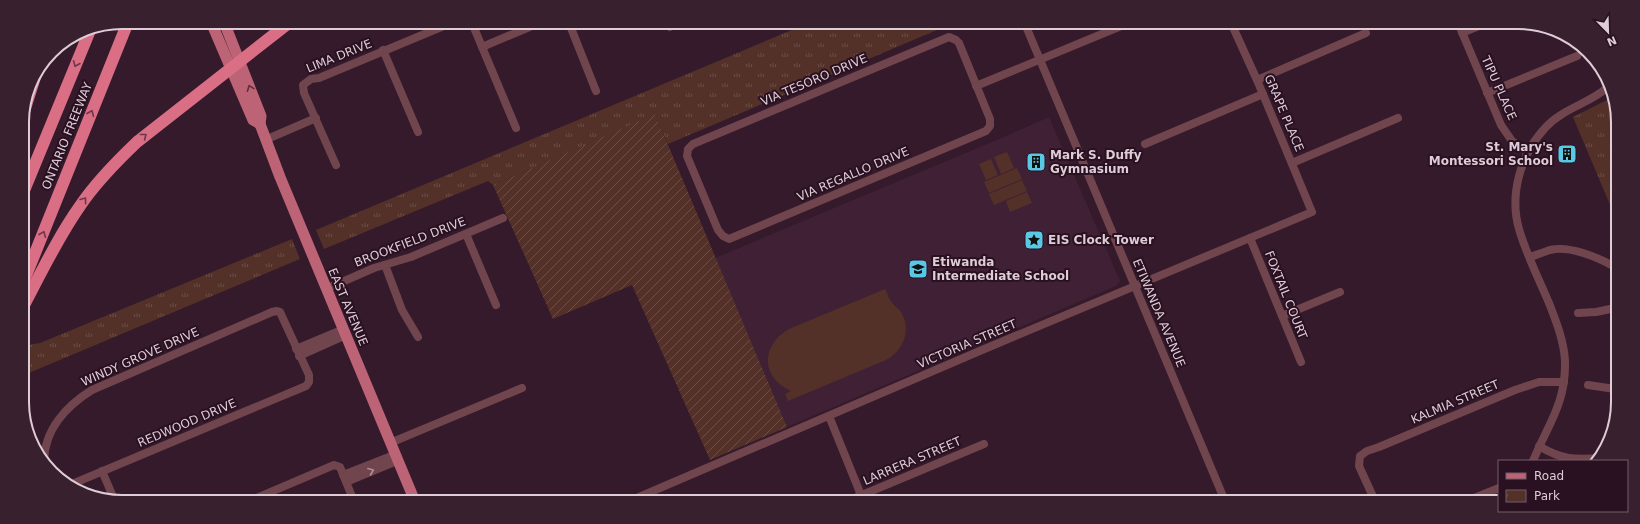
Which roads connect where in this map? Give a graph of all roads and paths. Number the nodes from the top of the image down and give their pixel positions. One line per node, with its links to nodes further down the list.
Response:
1 (125, 29): 44 (highway, ONTARIO FREEWAY, one-way to 1)
2 (214, 29): 27 (main road, EAST AVENUE)
3 (227, 29): 27 (main road, EAST AVENUE, one-way to 3)
4 (281, 29): 48 (highway, one-way to 4)
5 (436, 29): 16 (street, LIMA DRIVE)
6 (474, 29): 15 (street)
7 (525, 29): 15 (street)
8 (571, 29): 22 (street)
9 (1027, 29): 18 (street, ETIWANDA AVENUE)
10 (1114, 29): 18 (street)
11 (1234, 29): 19 (street, GRAPE PLACE)
12 (1460, 29): 23 (street, TIPU PLACE)
13 (1366, 33): 19 (street)
14 (88, 36): 35 (highway, ONTARIO FREEWAY, one-way to 35)
15 (482, 47): 28 (street)
16 (383, 50): 25 (street, LIMA DRIVE); 29 (street)
17 (1576, 56): 23 (street)
18 (1040, 60): 20 (street); 45 (street, ETIWANDA AVENUE)
19 (1257, 80): 24 (street, GRAPE PLACE)
20 (976, 86): 39 (street, VIA REGALLO DRIVE); 39 (street, VIA TESORO DRIVE)
21 (1605, 90): 32 (street)
22 (596, 91)
23 (1487, 93): 32 (street, TIPU PLACE)
24 (1263, 94): 31 (street); 33 (street, GRAPE PLACE)
25 (316, 118): 30 (street); 34 (street)
26 (1398, 118): 33 (street)
27 (260, 124): 30 (main road, EAST AVENUE)
28 (516, 128)
29 (418, 132)
30 (265, 140): 46 (main road, EAST AVENUE)
31 (1145, 144)
32 (1527, 152): 41 (street)
33 (1292, 163): 36 (street, GRAPE PLACE)
34 (336, 165)
35 (29, 178)
36 (1312, 212): 40 (street, VICTORIA STREET)
37 (503, 218): 38 (street, BROOKFIELD DRIVE)
38 (466, 234): 42 (street, BROOKFIELD DRIVE); 49 (street)
39 (723, 236)
40 (1250, 238): 45 (street, VICTORIA STREET); 52 (street, FOXTAIL COURT)
41 (1530, 257): 43 (street); 57 (street)
42 (385, 265): 46 (street, BROOKFIELD DRIVE); 54 (street)
43 (1611, 265)
44 (29, 268)
45 (1135, 286): 61 (street, VICTORIA STREET); 82 (street, ETIWANDA AVENUE)
46 (326, 289): 53 (main road, EAST AVENUE)
47 (1340, 292): 52 (street)
48 (29, 296)
49 (496, 305)
50 (1611, 309): 51 (street)
51 (1578, 313)
52 (1282, 316): 56 (street, FOXTAIL COURT)
53 (345, 332): 55 (street); 62 (main road, EAST AVENUE)
54 (418, 337)
55 (298, 352): 65 (street, WINDY GROVE DRIVE); 71 (street, REDWOOD DRIVE)
56 (1301, 362)
57 (1564, 382): 64 (street); 83 (street, KALMIA STREET)
58 (1588, 385): 60 (street)
59 (522, 388): 62 (street)
60 (1611, 388)
61 (829, 416): 79 (street, VICTORIA STREET); 80 (street)
62 (390, 443): 66 (main road, EAST AVENUE)
63 (984, 444): 81 (street, LARRERA STREET)
64 (1539, 446): 68 (street); 69 (street)
65 (45, 454)
66 (396, 458): 72 (street); 78 (main road, EAST AVENUE)
67 (1591, 459): 70 (street)
68 (1533, 460)
69 (1573, 460)
70 (1573, 460)
71 (102, 471): 73 (street, REDWOOD DRIVE); 75 (street)
72 (345, 479): 76 (street); 77 (street)
73 (75, 483)
74 (1498, 488): 84 (street)
75 (112, 494)
76 (264, 495)
77 (351, 495)
78 (412, 495)
79 (644, 495)
80 (862, 495)
81 (870, 495)
82 (1222, 495)
83 (1372, 495)
84 (1482, 495)

